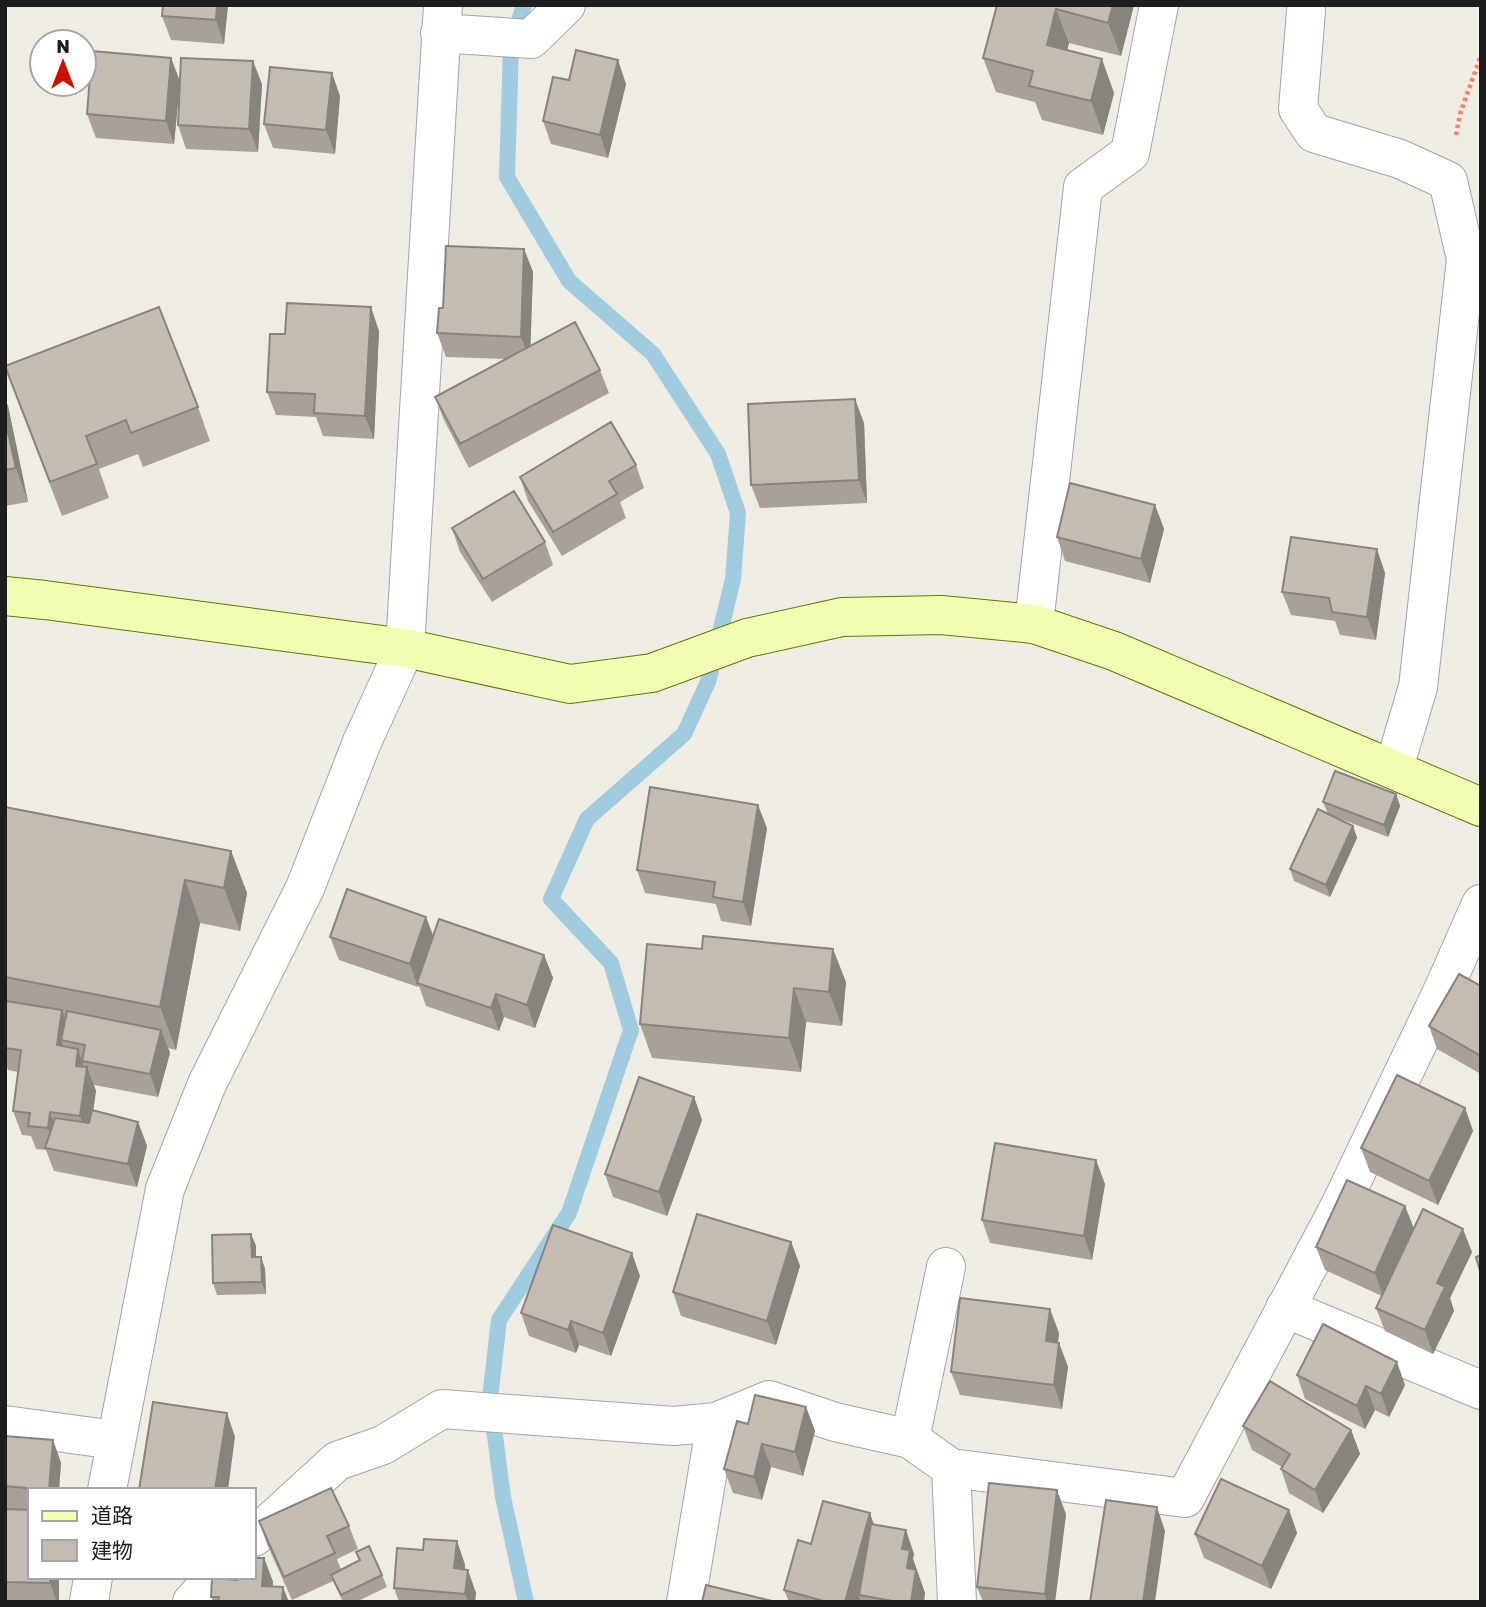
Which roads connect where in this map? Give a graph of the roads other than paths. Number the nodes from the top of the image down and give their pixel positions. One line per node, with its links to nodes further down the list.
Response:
1 (566, 5): 4 (street)
2 (1159, 5): 6 (street)
3 (1306, 11): 8 (street)
4 (449, 24): 7 (street)
5 (5, 596): 7 (street)
6 (1034, 624): 7 (street); 8 (street)
7 (405, 648): 17 (street)
8 (1394, 768): 9 (street)
9 (1481, 807)
10 (1481, 904): 12 (street)
11 (946, 1267): 16 (street)
12 (1284, 1308): 13 (street); 18 (street)
13 (1481, 1390)
14 (716, 1422): 16 (street); 20 (street); 25 (street)
15 (5, 1425): 17 (street)
16 (910, 1439): 18 (street)
17 (115, 1440): 19 (street)
18 (951, 1468): 26 (street)
19 (107, 1488)
20 (256, 1534)
21 (93, 1579): 23 (street)
22 (213, 1579): 24 (street)
23 (89, 1602)
24 (192, 1602)
25 (686, 1602)
26 (957, 1602)

